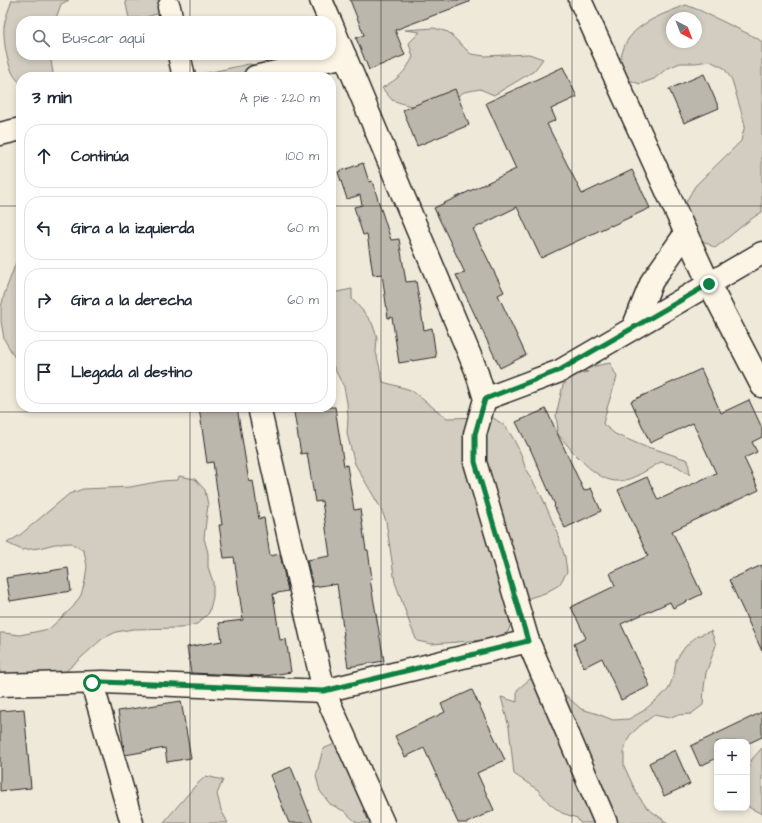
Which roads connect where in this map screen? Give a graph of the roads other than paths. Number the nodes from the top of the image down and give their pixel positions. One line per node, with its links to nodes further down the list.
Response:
1 (321, 0): 3 (street)
2 (580, 0): 13 (street)
3 (328, 16)
4 (336, 34): 5 (street)
5 (345, 56): 6 (street); 18 (street)
6 (336, 58)
7 (180, 60): 9 (street)
8 (328, 60): 10 (street)
9 (183, 72)
10 (276, 72)
11 (16, 130): 12 (street)
12 (0, 134)
13 (686, 233): 15 (street); 16 (street)
14 (762, 253): 15 (street)
15 (709, 284): 16 (street); 17 (street)
16 (633, 328): 18 (street)
17 (762, 386)
18 (485, 399): 20 (street)
19 (260, 412): 23 (street)
20 (528, 641): 23 (street); 26 (street)
21 (92, 683): 22 (street); 23 (street); 24 (street)
22 (0, 685)
23 (324, 691): 25 (street)
24 (132, 823)
25 (383, 823)
26 (606, 823)

